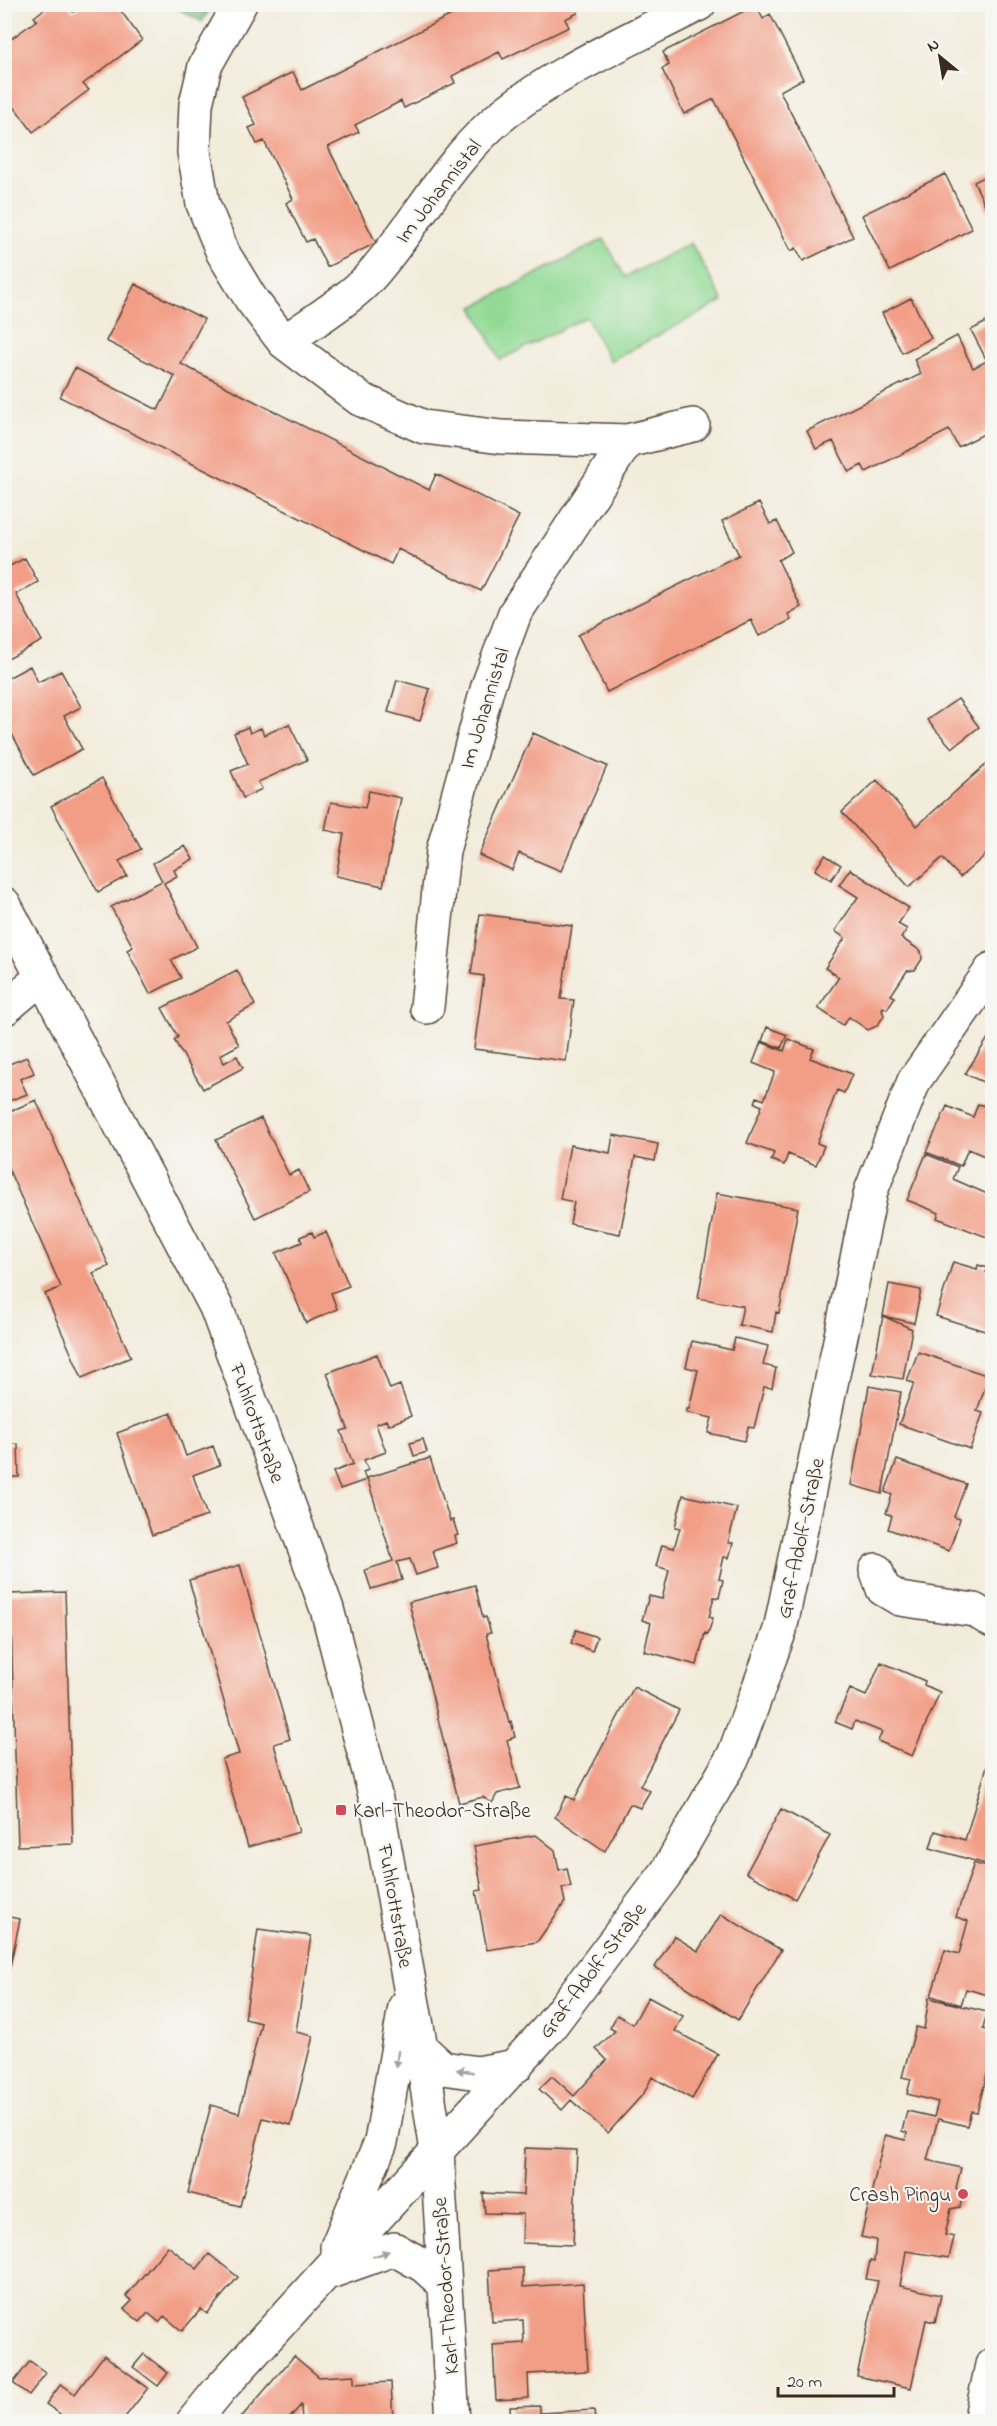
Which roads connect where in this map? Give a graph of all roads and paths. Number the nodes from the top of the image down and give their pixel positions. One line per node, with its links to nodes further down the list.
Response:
1 (240, 4): 3 (street)
2 (699, 4): 3 (street, Im Johannistal)
3 (284, 342): 5 (street)
4 (693, 425): 5 (street)
5 (627, 441): 9 (street, Im Johannistal)
6 (4, 903): 8 (street, Fuhlrottstraße)
7 (993, 969): 15 (street, Graf-Adolf-Straße)
8 (43, 976): 10 (street); 13 (street, Fuhlrottstraße)
9 (427, 1007)
10 (4, 1010)
11 (876, 1570): 12 (street)
12 (993, 1621)
13 (409, 1980): 14 (street, Fuhlrottstraße); 17 (street, Fuhlrottstraße, one-way to 17)
14 (421, 2048): 15 (street, one-way to 14); 16 (street, Fuhlrottstraße)
15 (516, 2066): 16 (street, Graf-Adolf-Straße)
16 (437, 2151): 17 (street, Graf-Adolf-Straße); 18 (street, Karl-Theodor-Straße)
17 (326, 2273): 18 (street, Graf-Adolf-Straße, one-way to 18); 20 (street, Graf-Adolf-Straße)
18 (443, 2283): 21 (street, Karl-Theodor-Straße)
19 (993, 2365): 22 (street)
20 (193, 2421)
21 (453, 2421)
22 (980, 2421)

